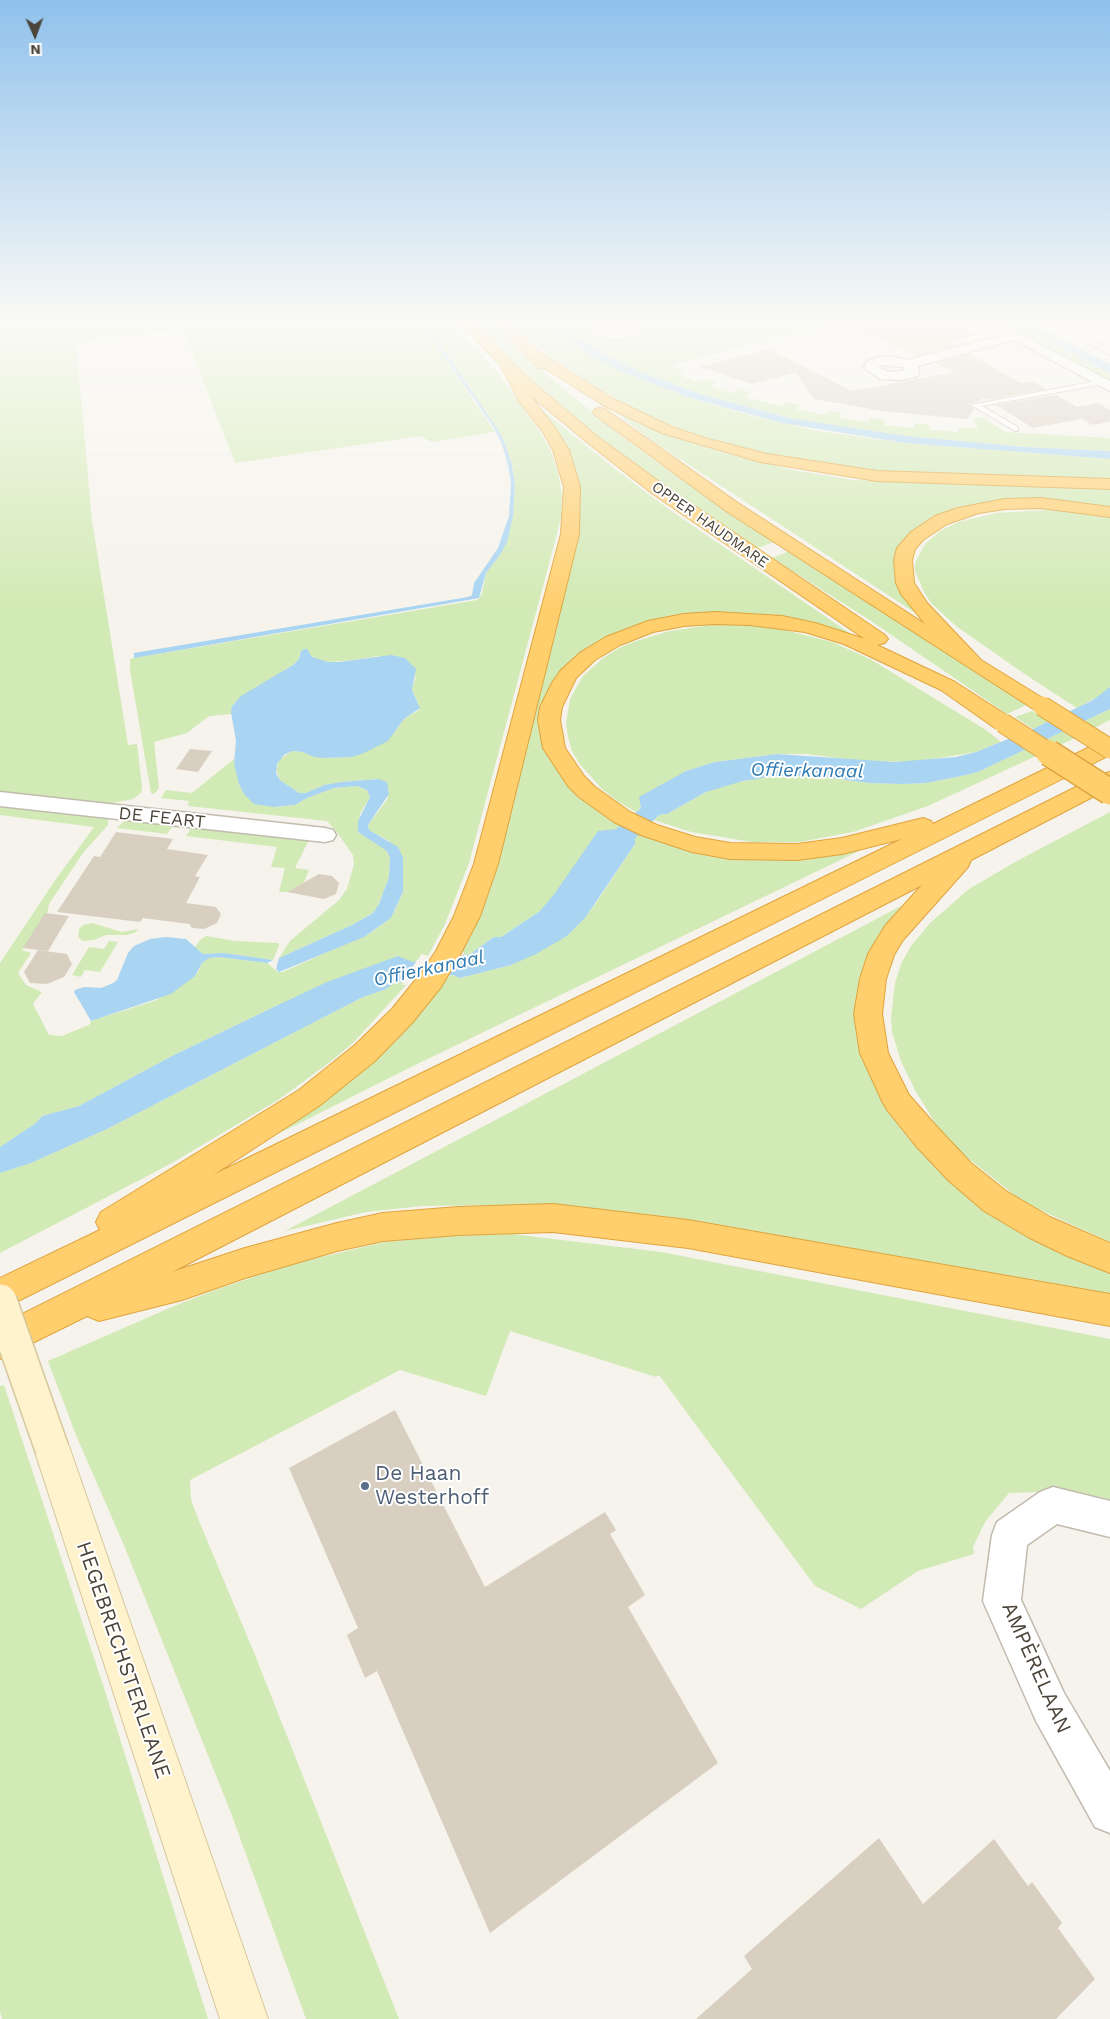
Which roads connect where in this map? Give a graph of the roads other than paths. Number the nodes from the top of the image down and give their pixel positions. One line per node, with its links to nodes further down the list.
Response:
1 (539, 417): 19 (highway)
2 (566, 417): 10 (highway, OPPER HAUDMARE)
3 (607, 417): 9 (highway, OPPER HAUDMARE)
4 (638, 417): 7 (highway)
5 (995, 417): 6 (lane)
6 (1015, 429)
7 (1110, 484)
8 (1110, 512): 9 (highway)
9 (974, 664): 11 (highway, bridge)
10 (948, 686): 13 (highway, bridge); 15 (highway)
11 (1110, 747): 15 (highway)
12 (1110, 778): 17 (highway)
13 (1110, 792)
14 (0, 799): 16 (street, DE FEART)
15 (966, 817): 19 (highway)
16 (325, 835)
17 (968, 851): 18 (highway); 22 (highway)
18 (1110, 1258)
19 (0, 1294)
20 (0, 1301): 26 (street, HEGEBRECHSTERLEANE, bridge)
21 (1110, 1310): 22 (highway)
22 (54, 1315): 23 (highway)
23 (0, 1343)
24 (1110, 1519): 25 (street, AMPÈRELAAN)
25 (1110, 1812)
26 (244, 2019)

